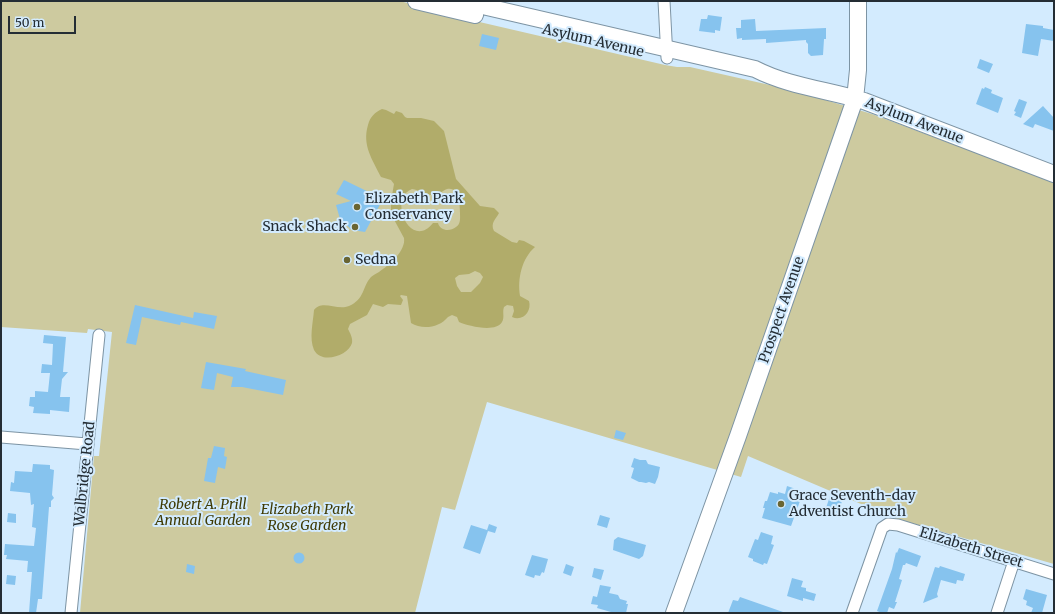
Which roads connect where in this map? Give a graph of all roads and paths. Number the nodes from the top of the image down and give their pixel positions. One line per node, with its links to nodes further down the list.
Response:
1 (416, 1): 5 (main road, Asylum Avenue)
2 (461, 1): 5 (main road, Asylum Avenue)
3 (664, 1): 5 (street)
4 (858, 1): 6 (main road, Prospect Avenue)
5 (667, 53): 6 (main road, Asylum Avenue)
6 (855, 99): 7 (main road, Asylum Avenue); 14 (main road, Prospect Avenue)
7 (1054, 174)
8 (99, 335): 10 (street, Walbridge Road)
9 (1, 437): 10 (street)
10 (87, 444): 13 (street, Walbridge Road)
11 (1014, 561): 12 (street, Elizabeth Street); 15 (street, Elizabeth Street); 16 (street)
12 (1054, 574)
13 (71, 613)
14 (674, 613)
15 (852, 613)
16 (997, 613)

